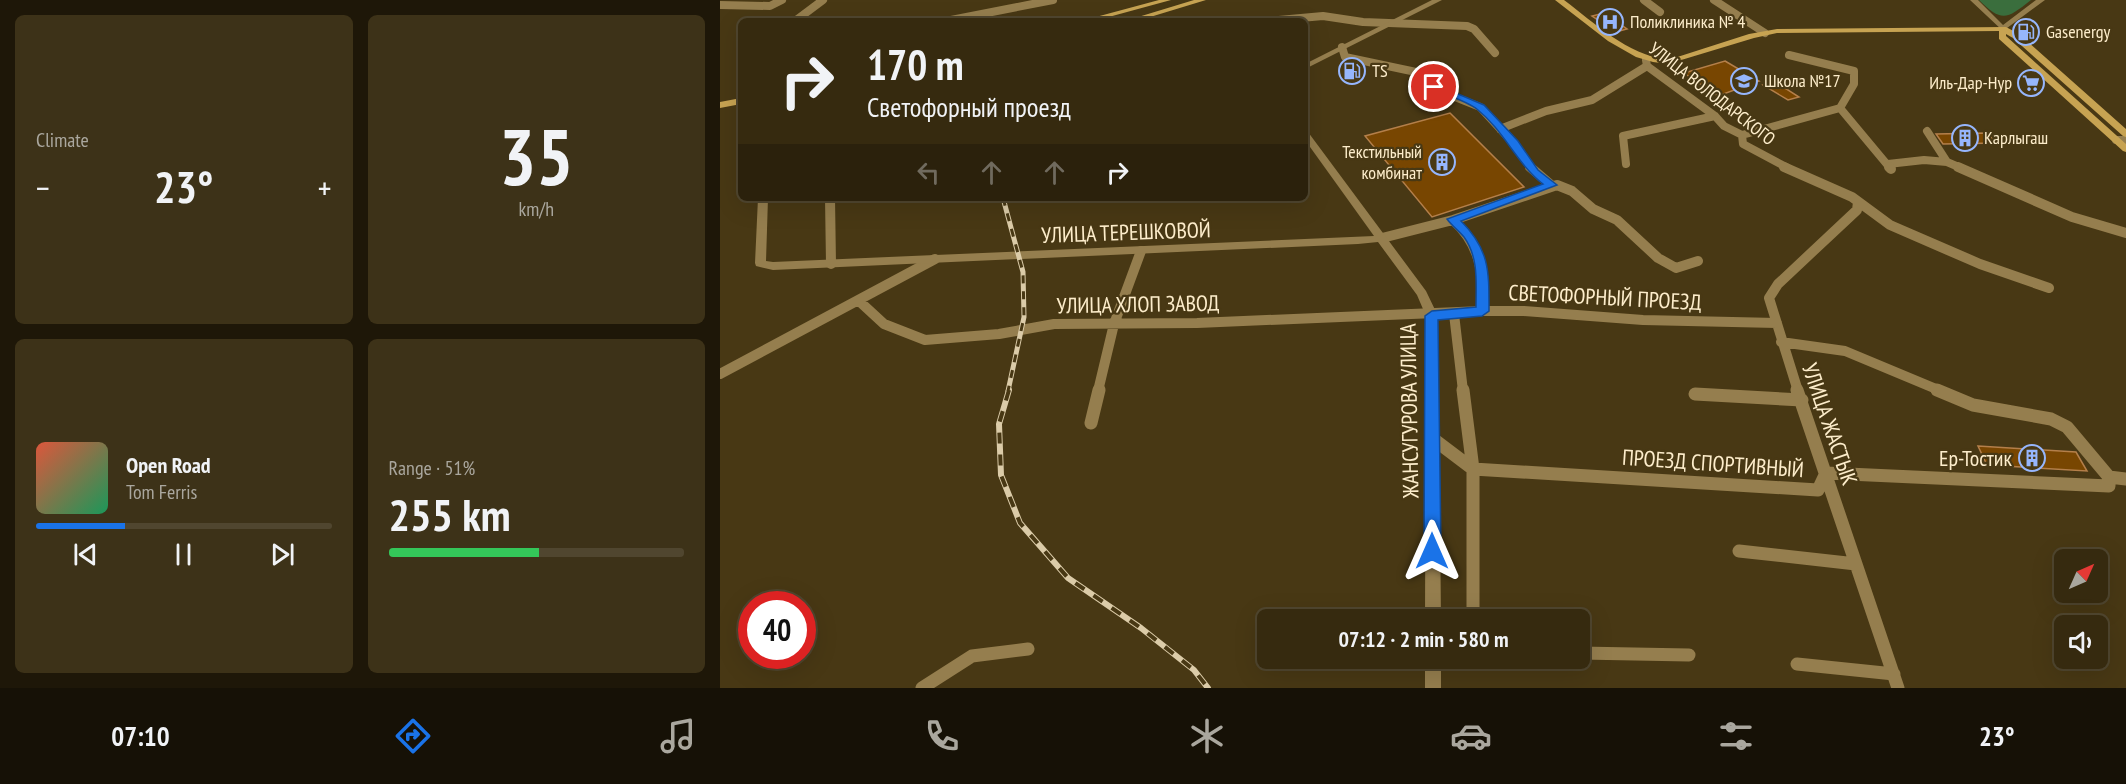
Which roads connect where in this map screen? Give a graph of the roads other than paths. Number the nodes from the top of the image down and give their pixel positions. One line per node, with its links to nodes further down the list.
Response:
1 (782, 0): 14 (street)
2 (823, 0): 16 (street)
3 (1053, 0): 17 (street)
4 (1167, 0): 18 (main road)
5 (1179, 0): 19 (main road)
6 (1202, 0): 20 (main road)
7 (1213, 0): 21 (main road)
8 (1438, 0): 23 (street)
9 (1559, 0): 29 (main road, УЛИЦА ВОЛОДАРСКОГО)
10 (1644, 0): 15 (street)
11 (1714, 0): 25 (street)
12 (1974, 0): 24 (street)
13 (2041, 0): 24 (street)
14 (720, 5)
15 (1659, 12)
16 (799, 18)
17 (961, 18)
18 (1097, 18)
19 (1112, 18)
20 (1139, 18)
21 (1153, 18)
22 (1301, 18): 23 (street)
23 (1391, 23): 26 (street); 27 (street)
24 (2003, 29): 25 (main road); 39 (main road); 42 (main road)
25 (1765, 33): 29 (main road)
26 (1342, 48): 30 (street); 37 (street)
27 (1495, 52)
28 (1789, 55): 35 (street)
29 (1647, 63): 36 (street, УЛИЦА ВОЛОДАРСКОГО); 37 (street)
30 (1308, 65)
31 (738, 94): 32 (main road)
32 (720, 97)
33 (738, 102): 34 (main road)
34 (720, 105)
35 (1840, 108): 40 (street); 44 (street)
36 (1715, 116): 40 (street, УЛИЦА ВОЛОДАРСКОГО); 45 (street)
37 (1500, 129): 46 (street)
38 (1927, 132): 44 (street)
39 (2126, 134)
40 (1742, 135): 49 (street, УЛИЦА ВОЛОДАРСКОГО)
41 (1308, 138): 52 (street, ЖАНСУГУРОВА УЛИЦА)
42 (2121, 140): 43 (main road)
43 (2126, 149)
44 (1947, 162): 51 (street)
45 (1626, 164)
46 (1551, 185): 50 (street, УЛИЦА ТЕРЕШКОВОЙ); 55 (street)
47 (763, 201): 56 (street, УЛИЦА ТЕРЕШКОВОЙ)
48 (830, 201): 56 (street)
49 (1858, 202): 57 (street, УЛИЦА ВОЛОДАРСКОГО); 62 (street, УЛИЦА ЖАСТЫК)
50 (1453, 219): 52 (street, УЛИЦА ТЕРЕШКОВОЙ); 59 (street)
51 (2126, 233)
52 (1382, 238): 53 (street, УЛИЦА ТЕРЕШКОВОЙ); 61 (street, ЖАНСУГУРОВА УЛИЦА)
53 (1141, 251): 54 (street, УЛИЦА ТЕРЕШКОВОЙ); 63 (street)
54 (935, 259): 56 (street, УЛИЦА ТЕРЕШКОВОЙ); 58 (street)
55 (1698, 261)
56 (831, 264)
57 (2049, 288)
58 (858, 300): 63 (street, УЛИЦА ХЛОП ЗАВОД); 65 (street)
59 (1482, 311): 60 (street, СВЕТОФОРНЫЙ ПРОЕЗД); 62 (street, СВЕТОФОРНЫЙ ПРОЕЗД)
60 (1454, 314): 61 (street, СВЕТОФОРНЫЙ ПРОЕЗД); 70 (street)
61 (1432, 316): 63 (street, УЛИЦА ХЛОП ЗАВОД); 69 (street, ЖАНСУГУРОВА УЛИЦА)
62 (1777, 323): 64 (street, УЛИЦА ЖАСТЫК)
63 (1114, 324): 68 (street)
64 (1781, 342): 67 (street, УЛИЦА ЖАСТЫК); 72 (street)
65 (720, 374)
66 (1695, 394): 67 (street)
67 (1802, 400): 71 (street, УЛИЦА ЖАСТЫК)
68 (1091, 423)
69 (1432, 438): 70 (street); 76 (street, ЖАНСУГУРОВА УЛИЦА)
70 (1473, 469): 71 (street, ПРОЕЗД СПОРТИВНЫЙ); 77 (street)
71 (1826, 473): 72 (street, ПРОЕЗД СПОРТИВНЫЙ); 75 (street, УЛИЦА ЖАСТЫК)
72 (2109, 477): 73 (street, ПРОЕЗД СПОРТИВНЫЙ)
73 (2126, 479)
74 (1739, 551): 75 (street)
75 (1856, 564): 83 (street, УЛИЦА ЖАСТЫК)
76 (1433, 609)
77 (1473, 609)
78 (1028, 649): 84 (street)
79 (1590, 653): 80 (street)
80 (1689, 655)
81 (1797, 664): 83 (street)
82 (1433, 669): 85 (street)
83 (1896, 681)
84 (922, 688)
85 (1433, 688)

